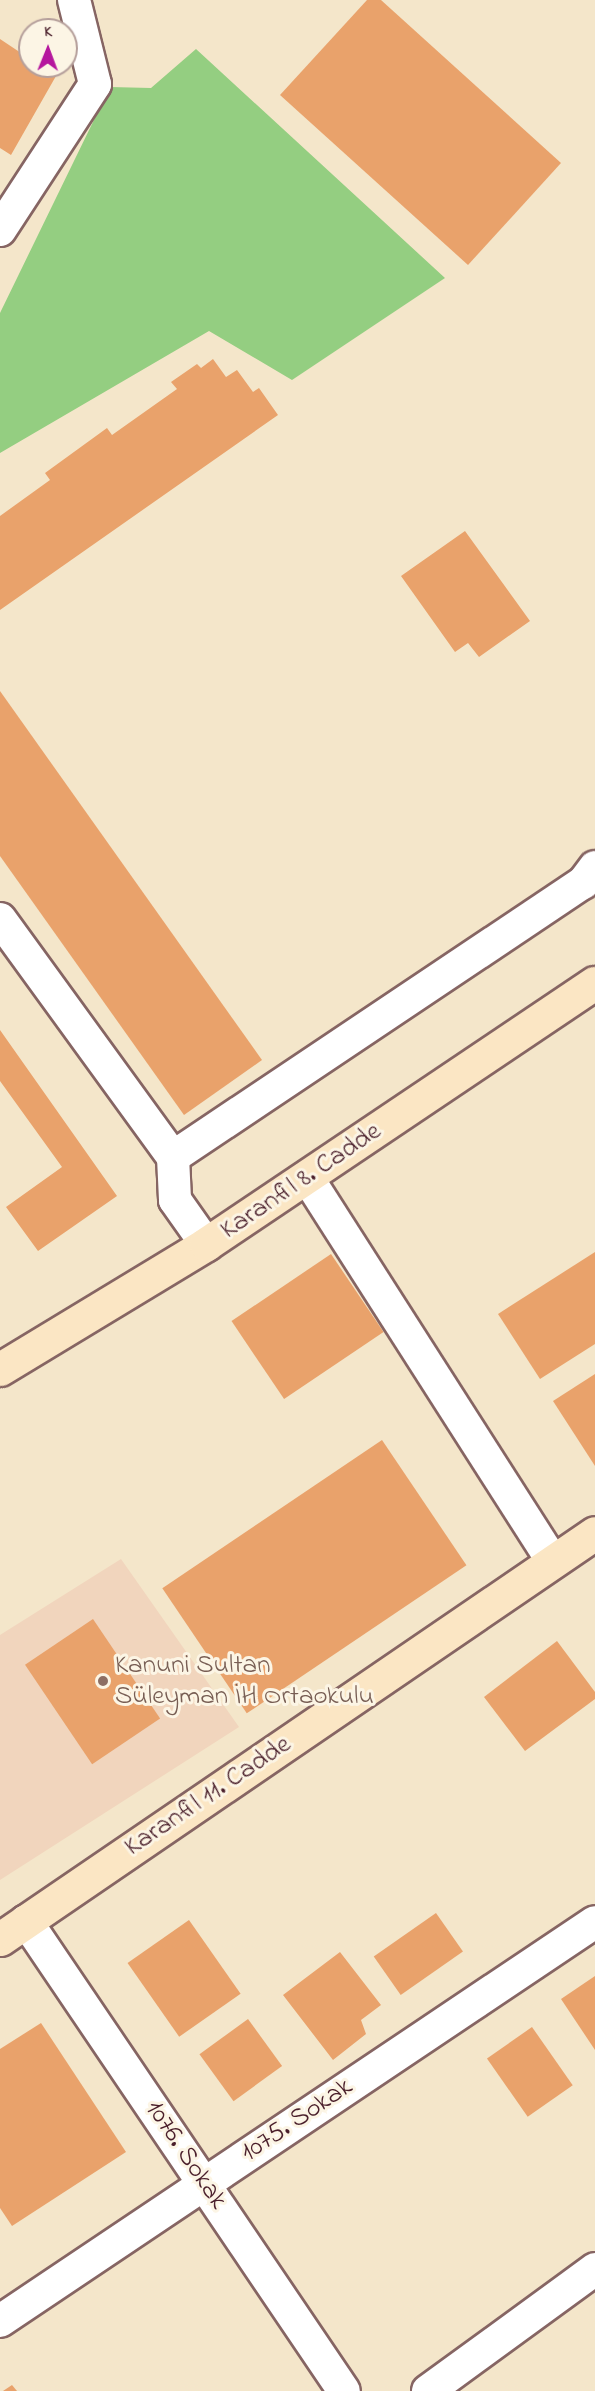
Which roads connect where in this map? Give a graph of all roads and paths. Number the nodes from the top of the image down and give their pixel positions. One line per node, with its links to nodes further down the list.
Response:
1 (74, 0): 2 (street)
2 (0, 230)
3 (595, 867): 6 (street)
4 (0, 919): 6 (street)
5 (595, 983): 7 (street, Karanfil 8. Cadde)
6 (173, 1157): 8 (street)
7 (308, 1177): 8 (street, Karanfil 8. Cadde); 11 (street)
8 (206, 1244): 9 (street, Karanfil 8. Cadde)
9 (0, 1369)
10 (595, 1533): 11 (street, Karanfil 11. Cadde)
11 (552, 1560): 13 (street, Karanfil 11. Cadde)
12 (595, 1922): 14 (street, 1075. Sokak)
13 (13, 1930): 14 (street, 1076. Sokak)
14 (204, 2182): 16 (street, 1075. Sokak); 17 (street, 1076. Sokak)
15 (595, 2269): 18 (street)
16 (0, 2321)
17 (344, 2391)
18 (428, 2391)

